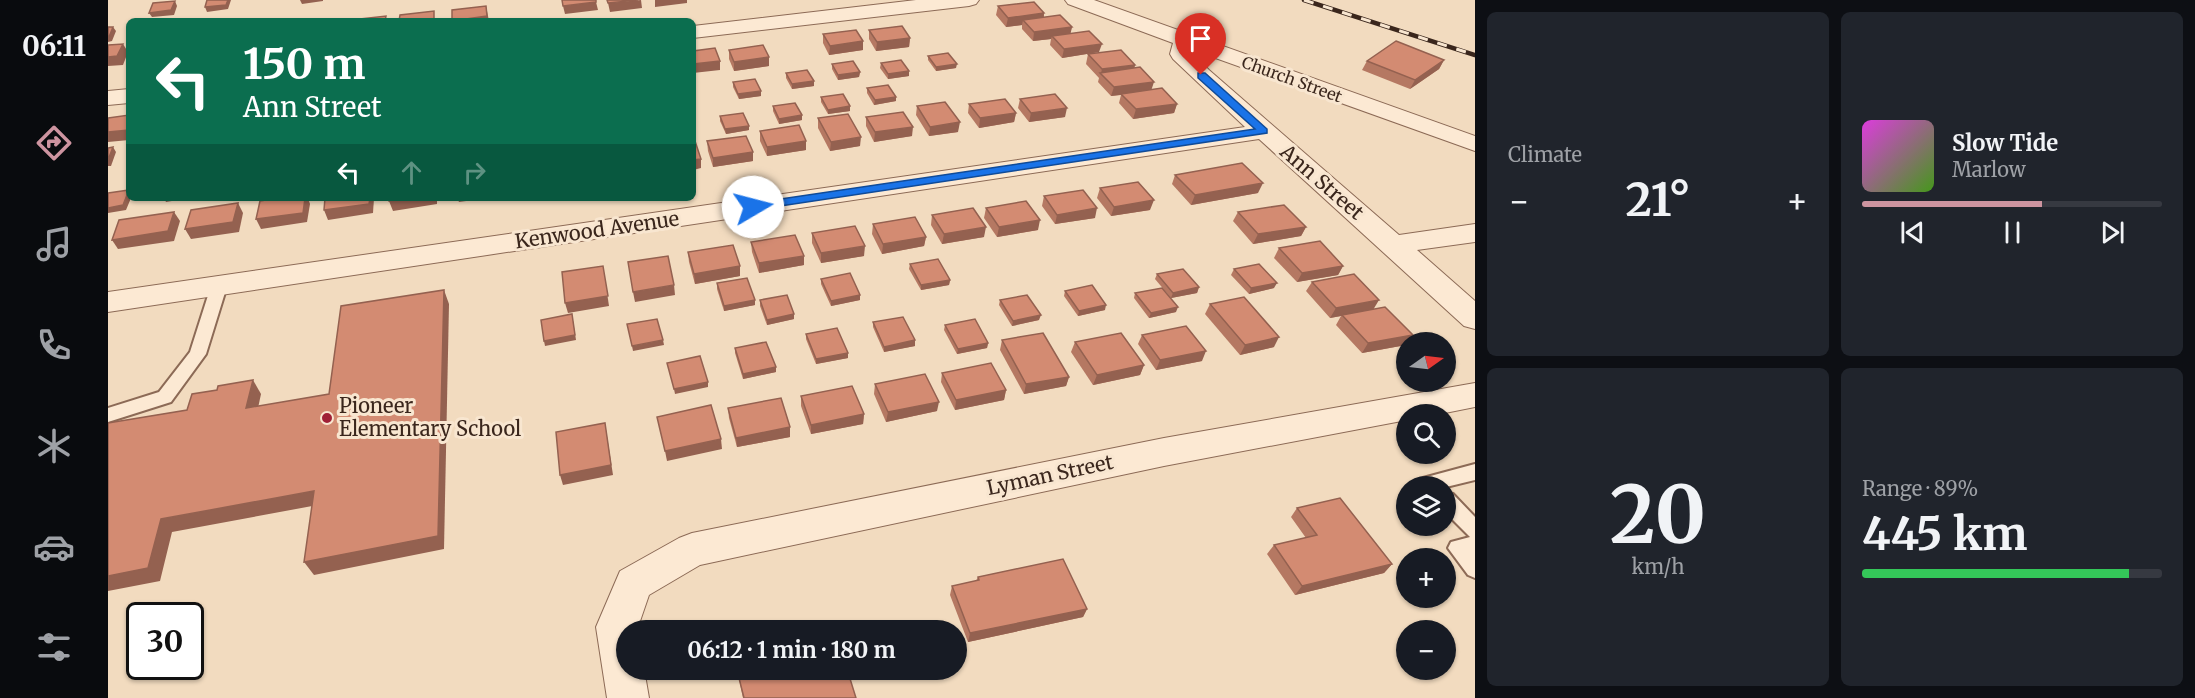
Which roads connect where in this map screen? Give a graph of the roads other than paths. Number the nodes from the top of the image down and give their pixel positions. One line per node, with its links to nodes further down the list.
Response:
1 (969, 0): 3 (street)
2 (1075, 0): 4 (street, Church Street)
3 (696, 32)
4 (1185, 40): 7 (street, Ann Street); 8 (street, Church Street)
5 (126, 96): 6 (street)
6 (108, 98)
7 (1264, 131): 10 (street, Ann Street); 11 (street, Kenwood Avenue)
8 (1475, 144)
9 (1475, 232): 10 (street)
10 (1393, 245): 13 (street, Ann Street)
11 (219, 286): 12 (street, Kenwood Avenue); 15 (lane)
12 (108, 302)
13 (1475, 318)
14 (1475, 395): 22 (street, Lyman Street)
15 (108, 416)
16 (1475, 472): 17 (lane)
17 (1456, 477)
18 (1456, 510): 19 (lane)
19 (1475, 530)
20 (1475, 544): 21 (lane)
21 (1475, 569)
22 (628, 698)

